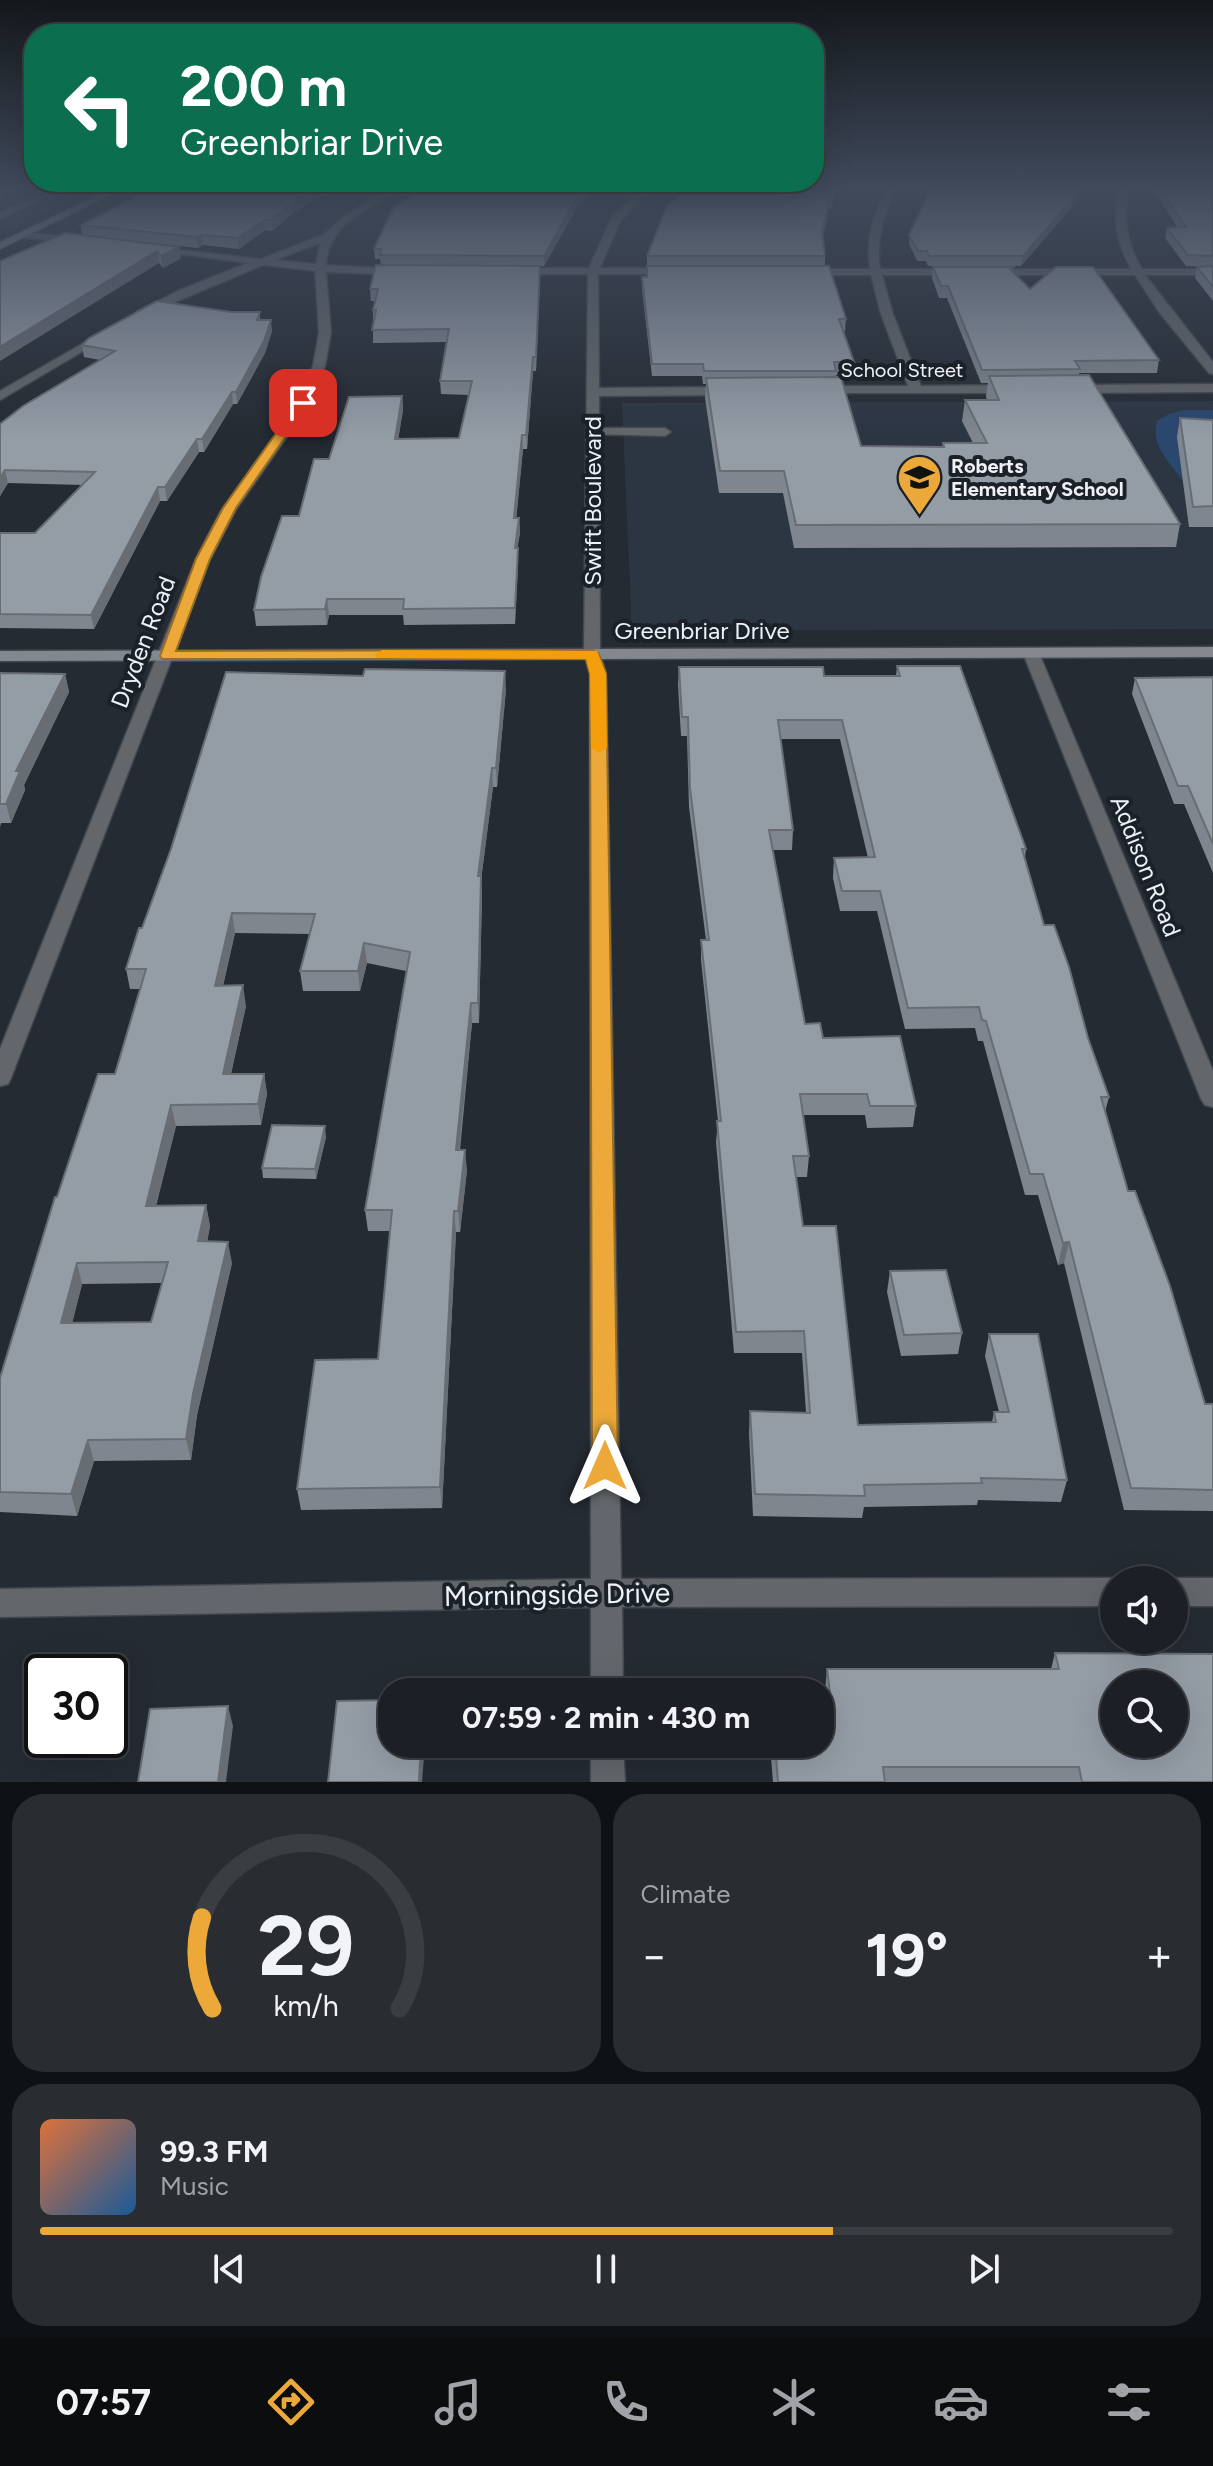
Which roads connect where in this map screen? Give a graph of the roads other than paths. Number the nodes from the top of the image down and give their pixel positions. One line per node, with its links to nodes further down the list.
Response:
1 (235, 272): 6 (street)
2 (320, 272): 23 (street, Dryden Road)
3 (593, 272): 15 (street, Swift Boulevard)
4 (874, 272): 13 (street)
5 (1137, 272): 8 (street)
6 (128, 320)
7 (115, 328): 16 (street)
8 (1213, 370)
9 (1213, 388): 11 (street)
10 (1025, 389): 13 (street, School Street)
11 (1057, 389)
12 (803, 390): 13 (street, School Street)
13 (916, 390)
14 (742, 391): 15 (street)
15 (591, 392): 17 (street, Swift Boulevard)
16 (0, 396)
17 (592, 432): 18 (lane); 21 (street, Swift Boulevard)
18 (665, 432)
19 (1213, 652): 20 (main road, Greenbriar Drive)
20 (1031, 653): 21 (main road, Greenbriar Drive); 25 (street, Addison Road)
21 (592, 654): 23 (main road, Greenbriar Drive); 29 (street, Swift Boulevard)
22 (0, 656): 23 (main road, Greenbriar Drive)
23 (167, 656): 24 (street, Dryden Road)
24 (0, 1078)
25 (1213, 1099)
26 (1100, 1592): 29 (street, Morningside Drive)
27 (1188, 1592): 28 (street)
28 (1213, 1592)
29 (606, 1593): 30 (street, Morningside Drive); 31 (street, Swift Boulevard)
30 (0, 1603)
31 (607, 1678)
32 (607, 1758): 33 (street)
33 (608, 1782)

